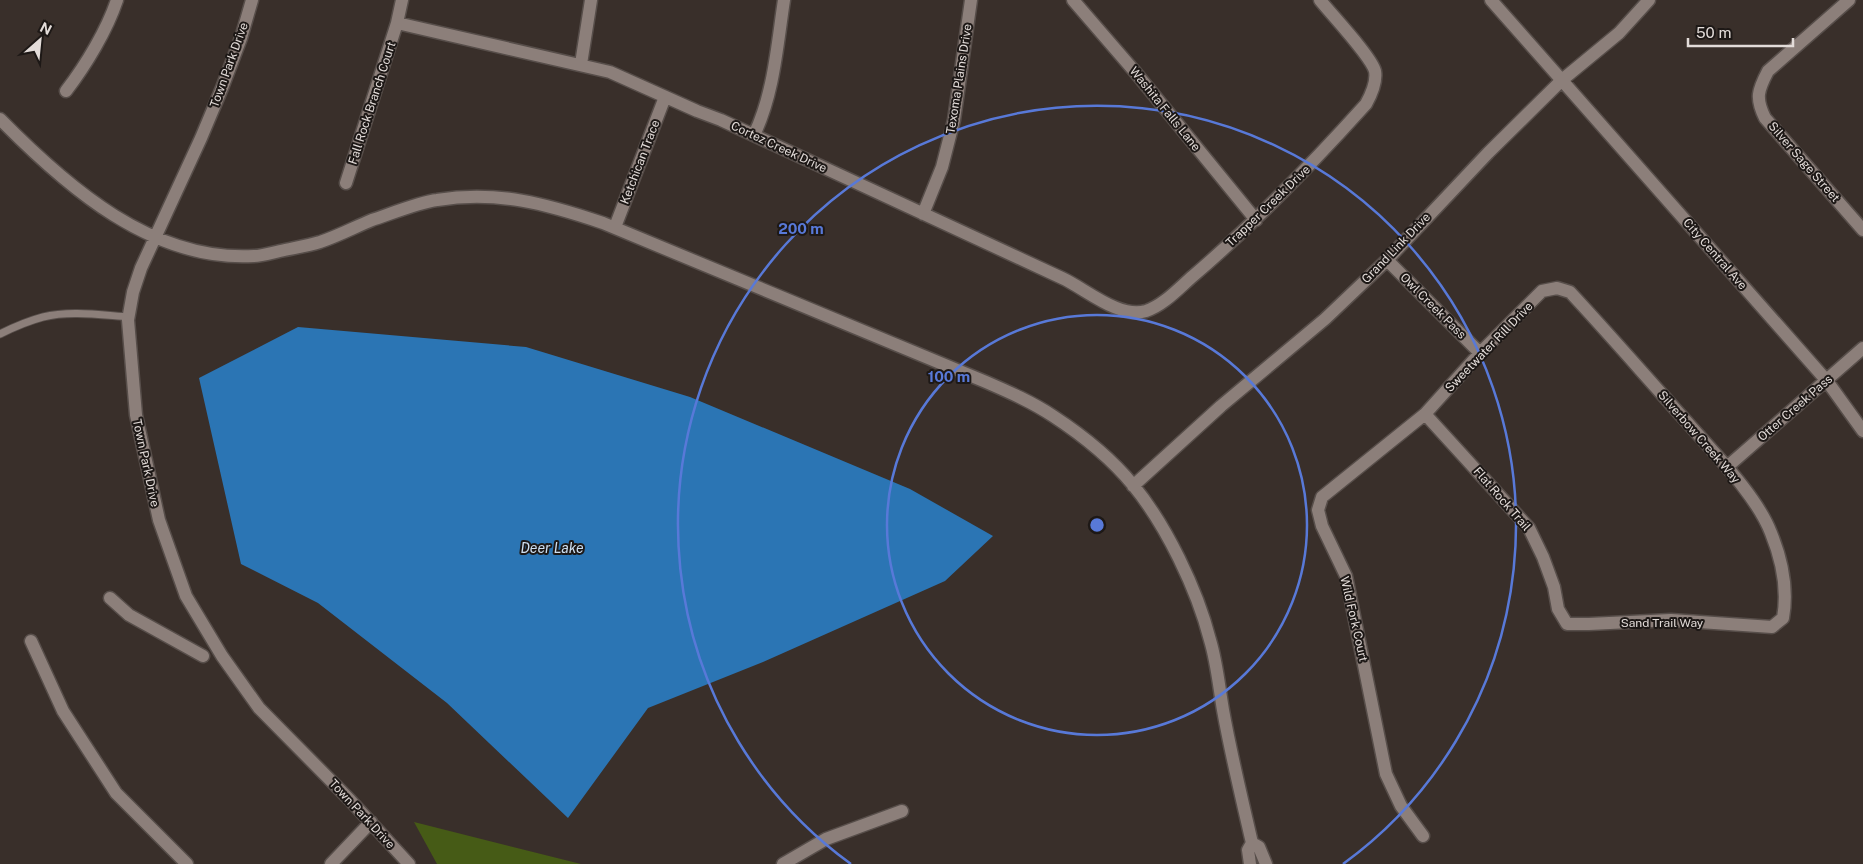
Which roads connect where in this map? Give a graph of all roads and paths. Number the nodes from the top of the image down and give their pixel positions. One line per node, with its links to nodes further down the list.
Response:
1 (117, 0): 15 (street)
2 (252, 0): 24 (street, Town Park Drive)
3 (402, 0): 12 (street, Fall Rock Branch Court)
4 (591, 0): 13 (street)
5 (784, 0): 18 (street)
6 (971, 0): 20 (street, Texoma Plains Drive)
7 (1073, 0): 21 (street, Washita Falls Lane)
8 (1320, 0): 21 (street, Trapper Creek Drive)
9 (1491, 0): 14 (street, City Central Ave)
10 (1649, 0): 14 (street, Grand Link Drive)
11 (1849, 0): 23 (street, Silver Sage Street)
12 (397, 23): 13 (street, Cortez Creek Drive); 19 (street, Fall Rock Branch Court)
13 (581, 64): 16 (street, Cortez Creek Drive)
14 (1562, 80): 25 (street, Grand Link Drive); 32 (street, City Central Ave)
15 (66, 90)
16 (665, 97): 18 (street, Cortez Creek Drive); 22 (street, Ketchican Trace)
17 (0, 119): 24 (street)
18 (754, 135): 20 (street, Cortez Creek Drive)
19 (346, 183)
20 (923, 214): 27 (street, Cortez Creek Drive)
21 (1256, 220): 27 (street, Trapper Creek Drive)
22 (615, 227): 24 (street); 36 (street)
23 (1863, 230)
24 (155, 238): 28 (street, Town Park Drive)
25 (1387, 260): 31 (street, Owl Creek Pass); 36 (street, Grand Link Drive)
26 (1557, 288): 31 (street, Sweetwater Rill Drive); 35 (street, Silverbow Creek Way)
27 (1145, 311)
28 (129, 317): 29 (lane); 43 (street, Town Park Drive)
29 (0, 334)
30 (1863, 348): 32 (street, Otter Creek Pass)
31 (1480, 353): 33 (street, Sweetwater Rill Drive)
32 (1827, 381): 34 (street, City Central Ave); 35 (street, Otter Creek Pass)
33 (1425, 414): 39 (street, Flat Rock Trail); 44 (street, Wild Fork Court)
34 (1863, 431)
35 (1727, 467): 38 (street, Silverbow Creek Way)
36 (1133, 486): 45 (street)
37 (110, 598): 41 (street)
38 (1783, 618): 39 (street, Sand Trail Way)
39 (1567, 624)
40 (31, 641): 46 (street)
41 (203, 656)
42 (902, 811): 49 (street)
43 (371, 822): 47 (street); 48 (street, Town Park Drive)
44 (1423, 836)
45 (1252, 843): 50 (street); 51 (street)
46 (188, 864)
47 (331, 864)
48 (408, 864)
49 (783, 864)
50 (1250, 864)
51 (1266, 864)

